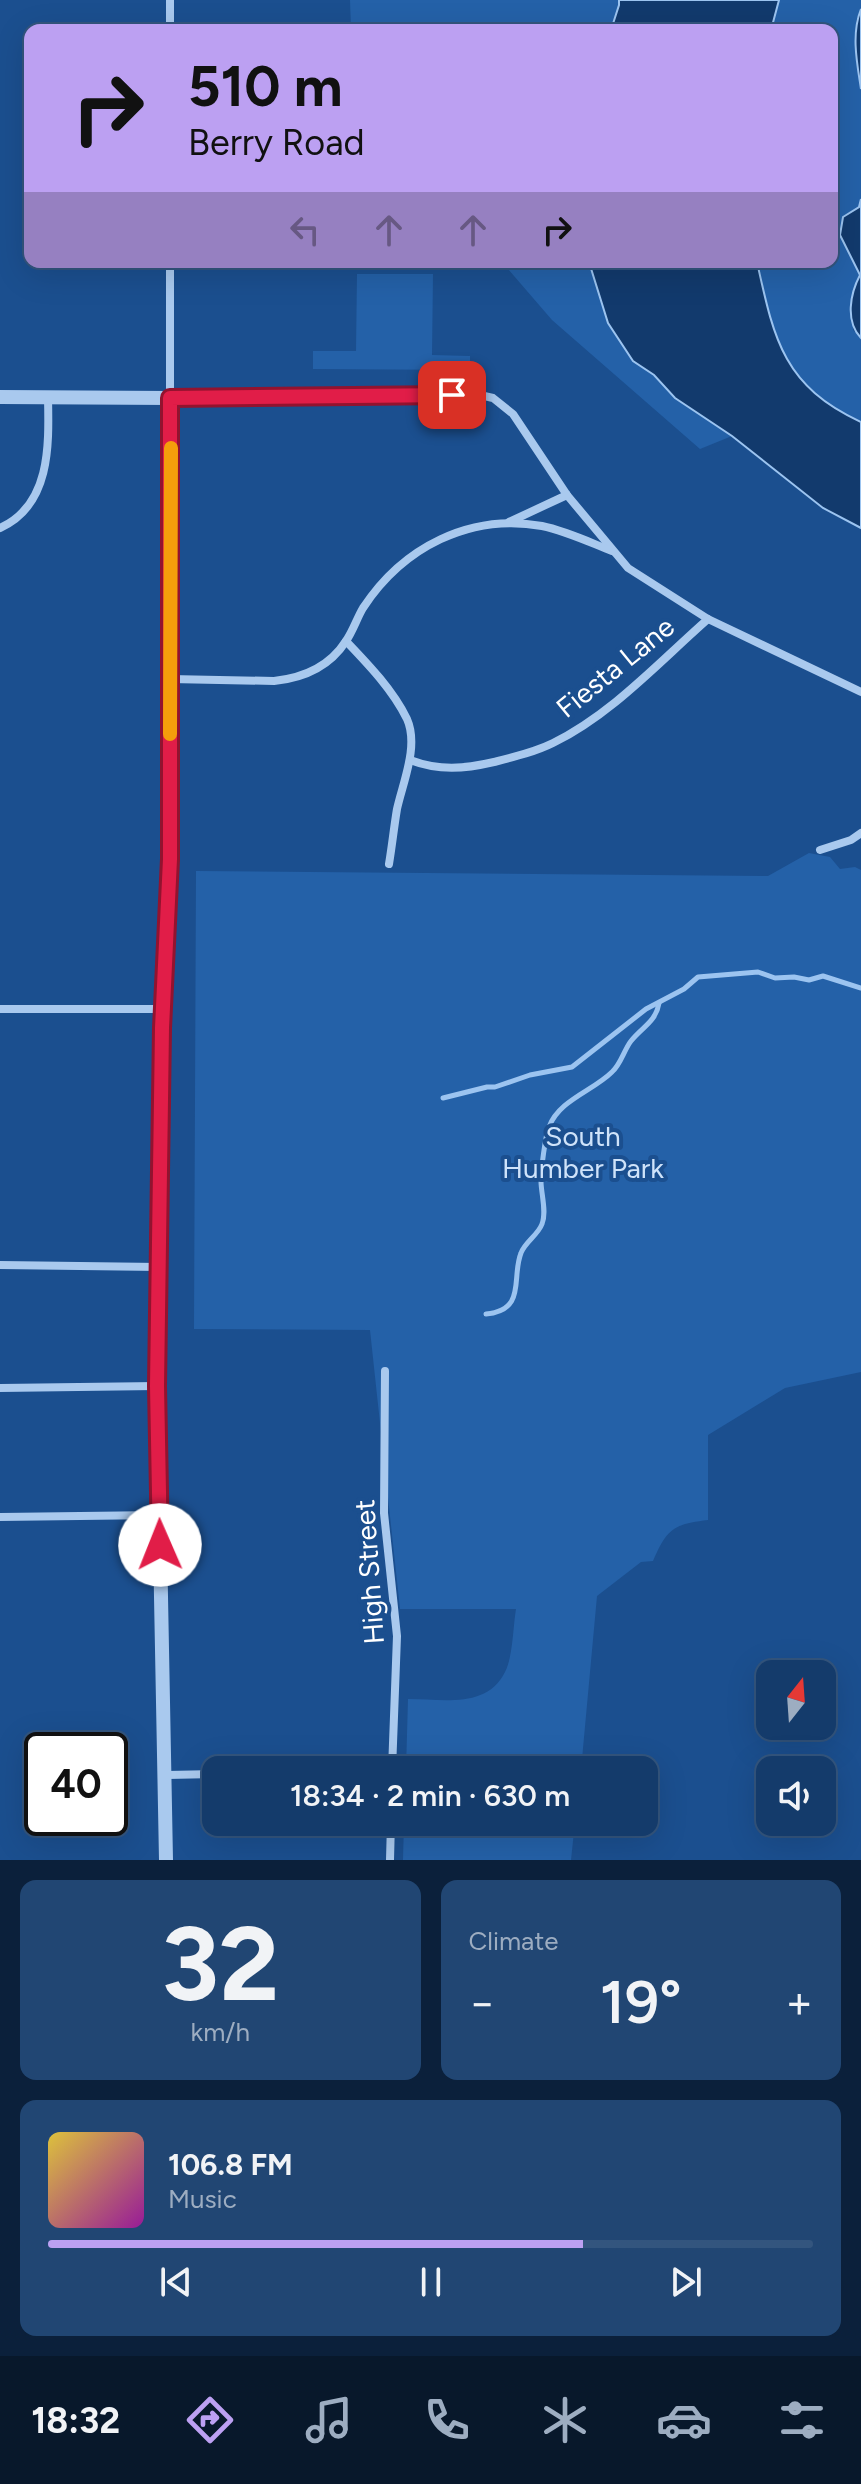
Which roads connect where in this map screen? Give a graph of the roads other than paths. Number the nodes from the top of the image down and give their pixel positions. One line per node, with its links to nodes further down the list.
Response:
1 (170, 0): 2 (street)
2 (170, 24)
3 (170, 268): 6 (street)
4 (0, 397): 5 (street)
5 (48, 397): 6 (street); 9 (street)
6 (170, 398): 7 (street); 13 (street)
7 (567, 495): 8 (street); 10 (street)
8 (508, 522): 10 (street); 12 (street)
9 (0, 528)
10 (613, 551): 11 (street)
11 (708, 619): 14 (street); 15 (street, Fiesta Lane)
12 (346, 641): 13 (street); 15 (street)
13 (170, 679): 20 (street)
14 (861, 692)
15 (410, 760): 18 (street)
16 (861, 833): 17 (street)
17 (820, 850)
18 (389, 864)
19 (0, 1009): 20 (street)
20 (163, 1009): 22 (street)
21 (0, 1265): 22 (street)
22 (159, 1267): 24 (street)
23 (385, 1371): 28 (street, High Street)
24 (157, 1386): 25 (street); 26 (street)
25 (0, 1388)
26 (160, 1515): 27 (street); 30 (street)
27 (0, 1517)
28 (393, 1756)
29 (202, 1774): 30 (street)
30 (167, 1775): 32 (street)
31 (391, 1836): 33 (street)
32 (166, 1860)
33 (390, 1860)

